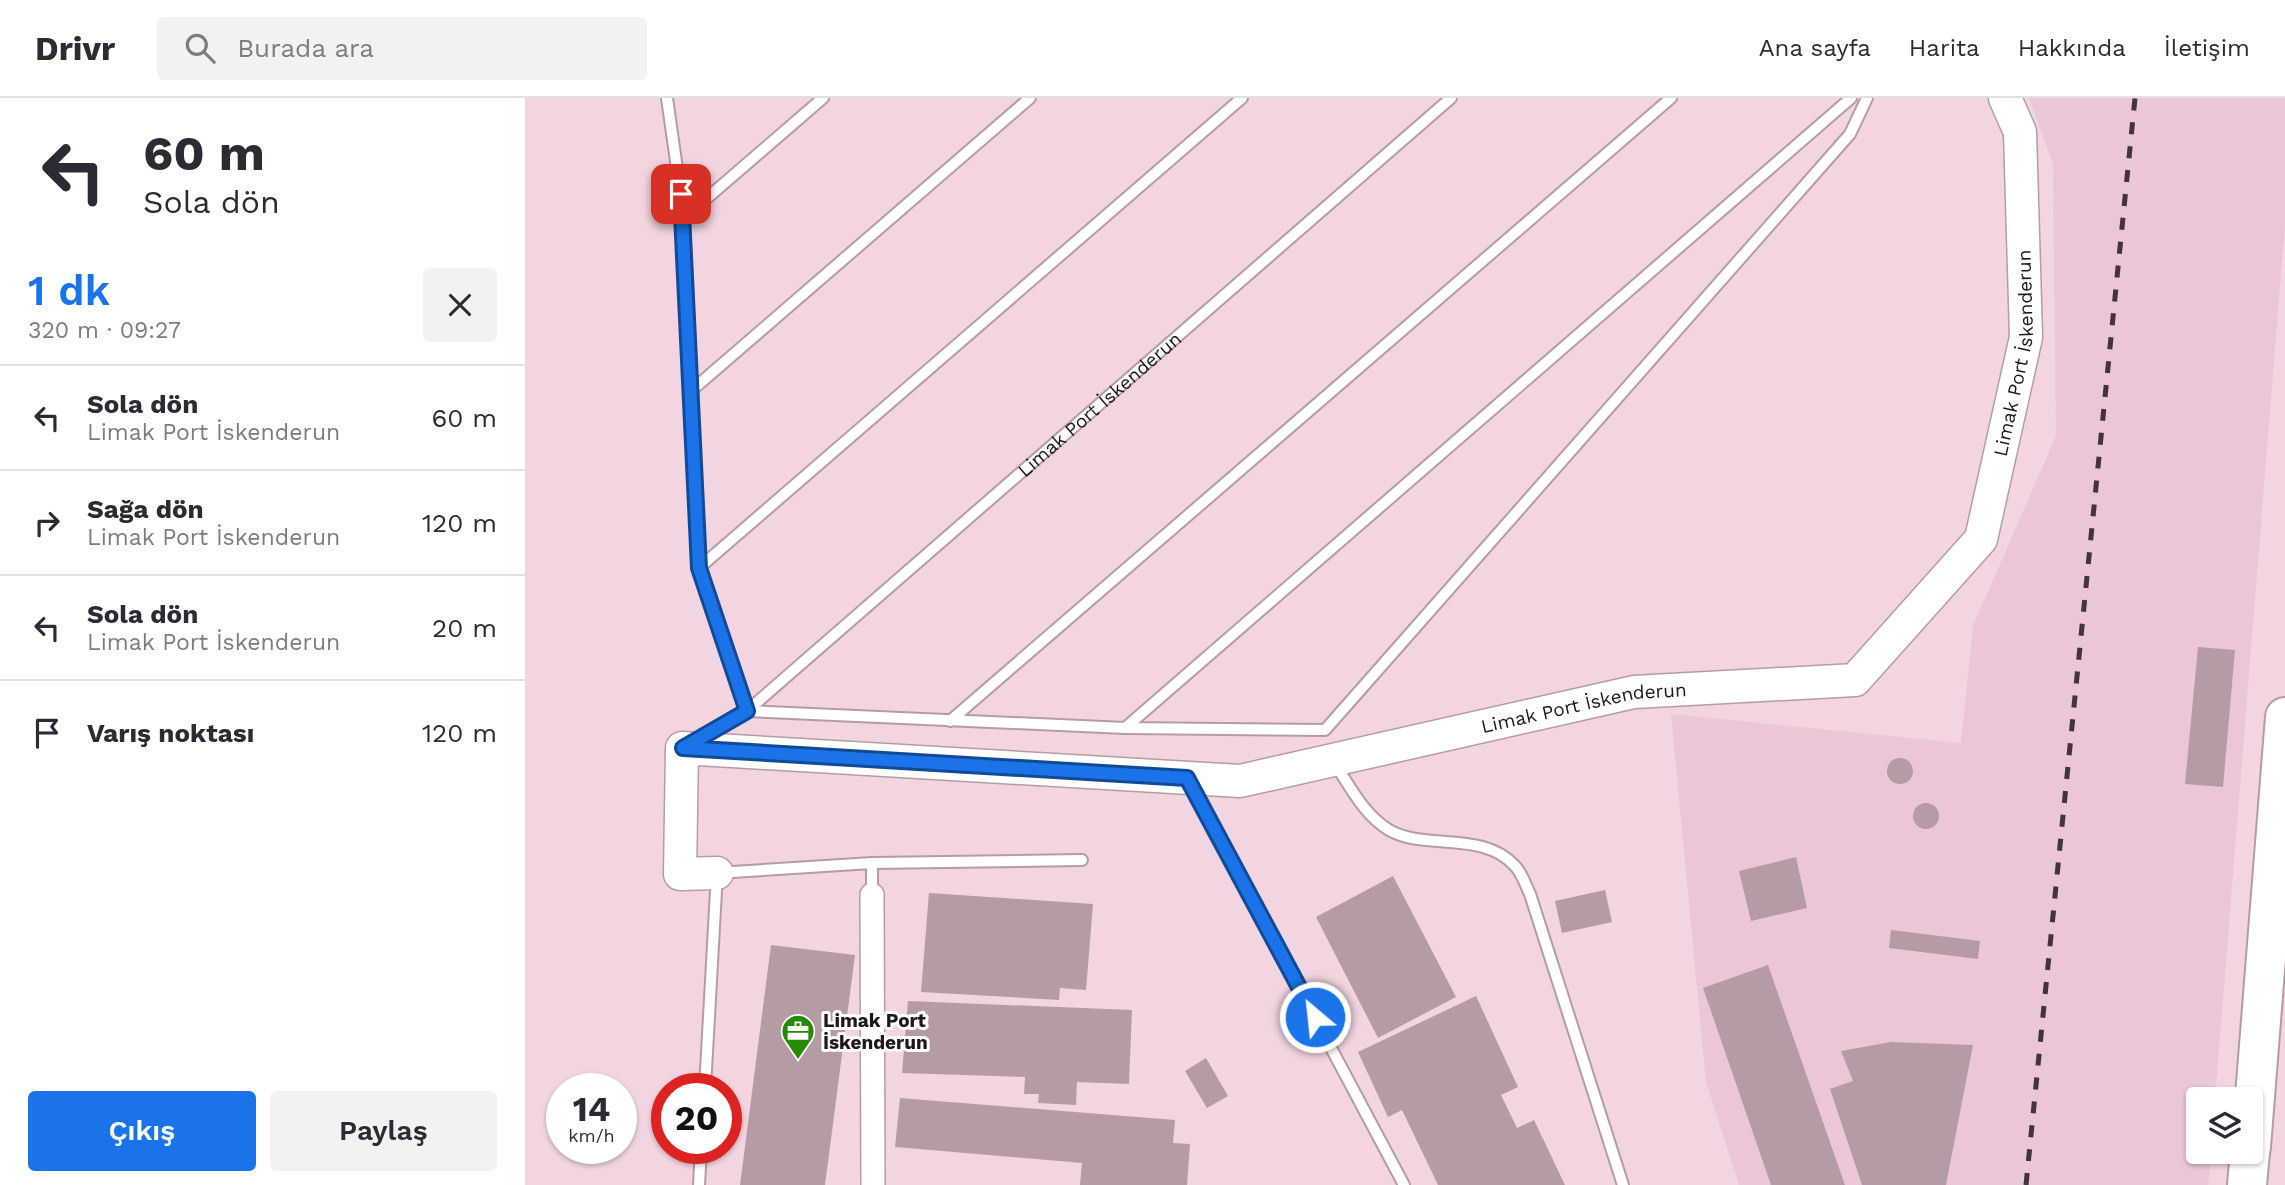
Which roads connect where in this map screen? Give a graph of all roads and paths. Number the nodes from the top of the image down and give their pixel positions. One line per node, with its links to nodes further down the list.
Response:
1 (667, 98): 10 (lane)
2 (823, 98): 10 (lane)
3 (1030, 98): 11 (lane)
4 (1243, 98): 12 (lane)
5 (1451, 98): 13 (lane, Limak Port İskenderun)
6 (1671, 98): 15 (lane)
7 (1851, 98): 16 (lane)
8 (1867, 98): 16 (lane)
9 (2005, 98): 18 (street, Limak Port İskenderun)
10 (684, 218): 11 (lane)
11 (691, 391): 12 (lane)
12 (699, 568): 13 (lane)
13 (747, 711): 15 (lane); 17 (lane, Limak Port İskenderun)
14 (2285, 717): 25 (highway)
15 (950, 721): 16 (lane)
16 (1125, 729)
17 (683, 748): 19 (street, Limak Port İskenderun); 22 (street)
18 (1332, 760): 19 (street, Limak Port İskenderun); 31 (lane)
19 (1187, 778): 30 (lane)
20 (1082, 860): 21 (lane)
21 (872, 863): 22 (lane); 23 (lane)
22 (717, 873): 24 (lane)
23 (873, 895): 29 (street)
24 (706, 1073)
25 (2255, 1087)
26 (700, 1164): 28 (lane)
27 (2249, 1164): 32 (highway)
28 (699, 1185)
29 (873, 1185)
30 (1404, 1185)
31 (1623, 1185)
32 (2248, 1185)

